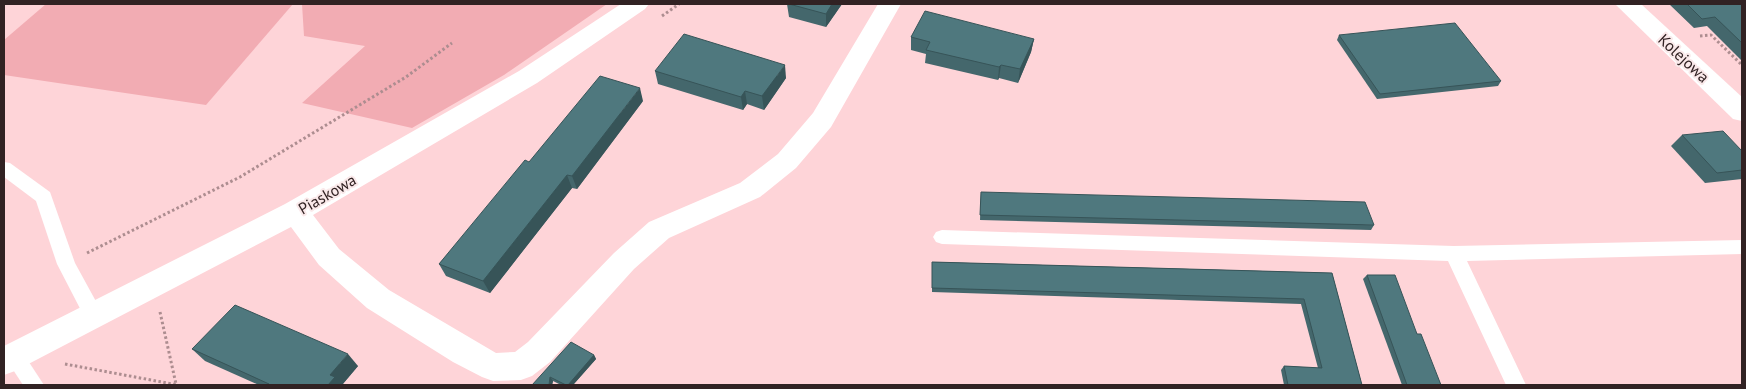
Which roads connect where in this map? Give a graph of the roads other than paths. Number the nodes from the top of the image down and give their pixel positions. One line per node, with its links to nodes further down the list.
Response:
1 (637, 4): 6 (street, Piaskowa)
2 (889, 4): 6 (street)
3 (1627, 4): 4 (street, Kolejowa)
4 (1742, 112)
5 (4, 168): 10 (lane)
6 (295, 212): 10 (street, Piaskowa)
7 (942, 237): 9 (lane)
8 (1742, 247): 9 (lane)
9 (1454, 254): 13 (lane)
10 (94, 316): 11 (street, Piaskowa)
11 (9, 358): 12 (lane)
12 (34, 385)
13 (1516, 385)

